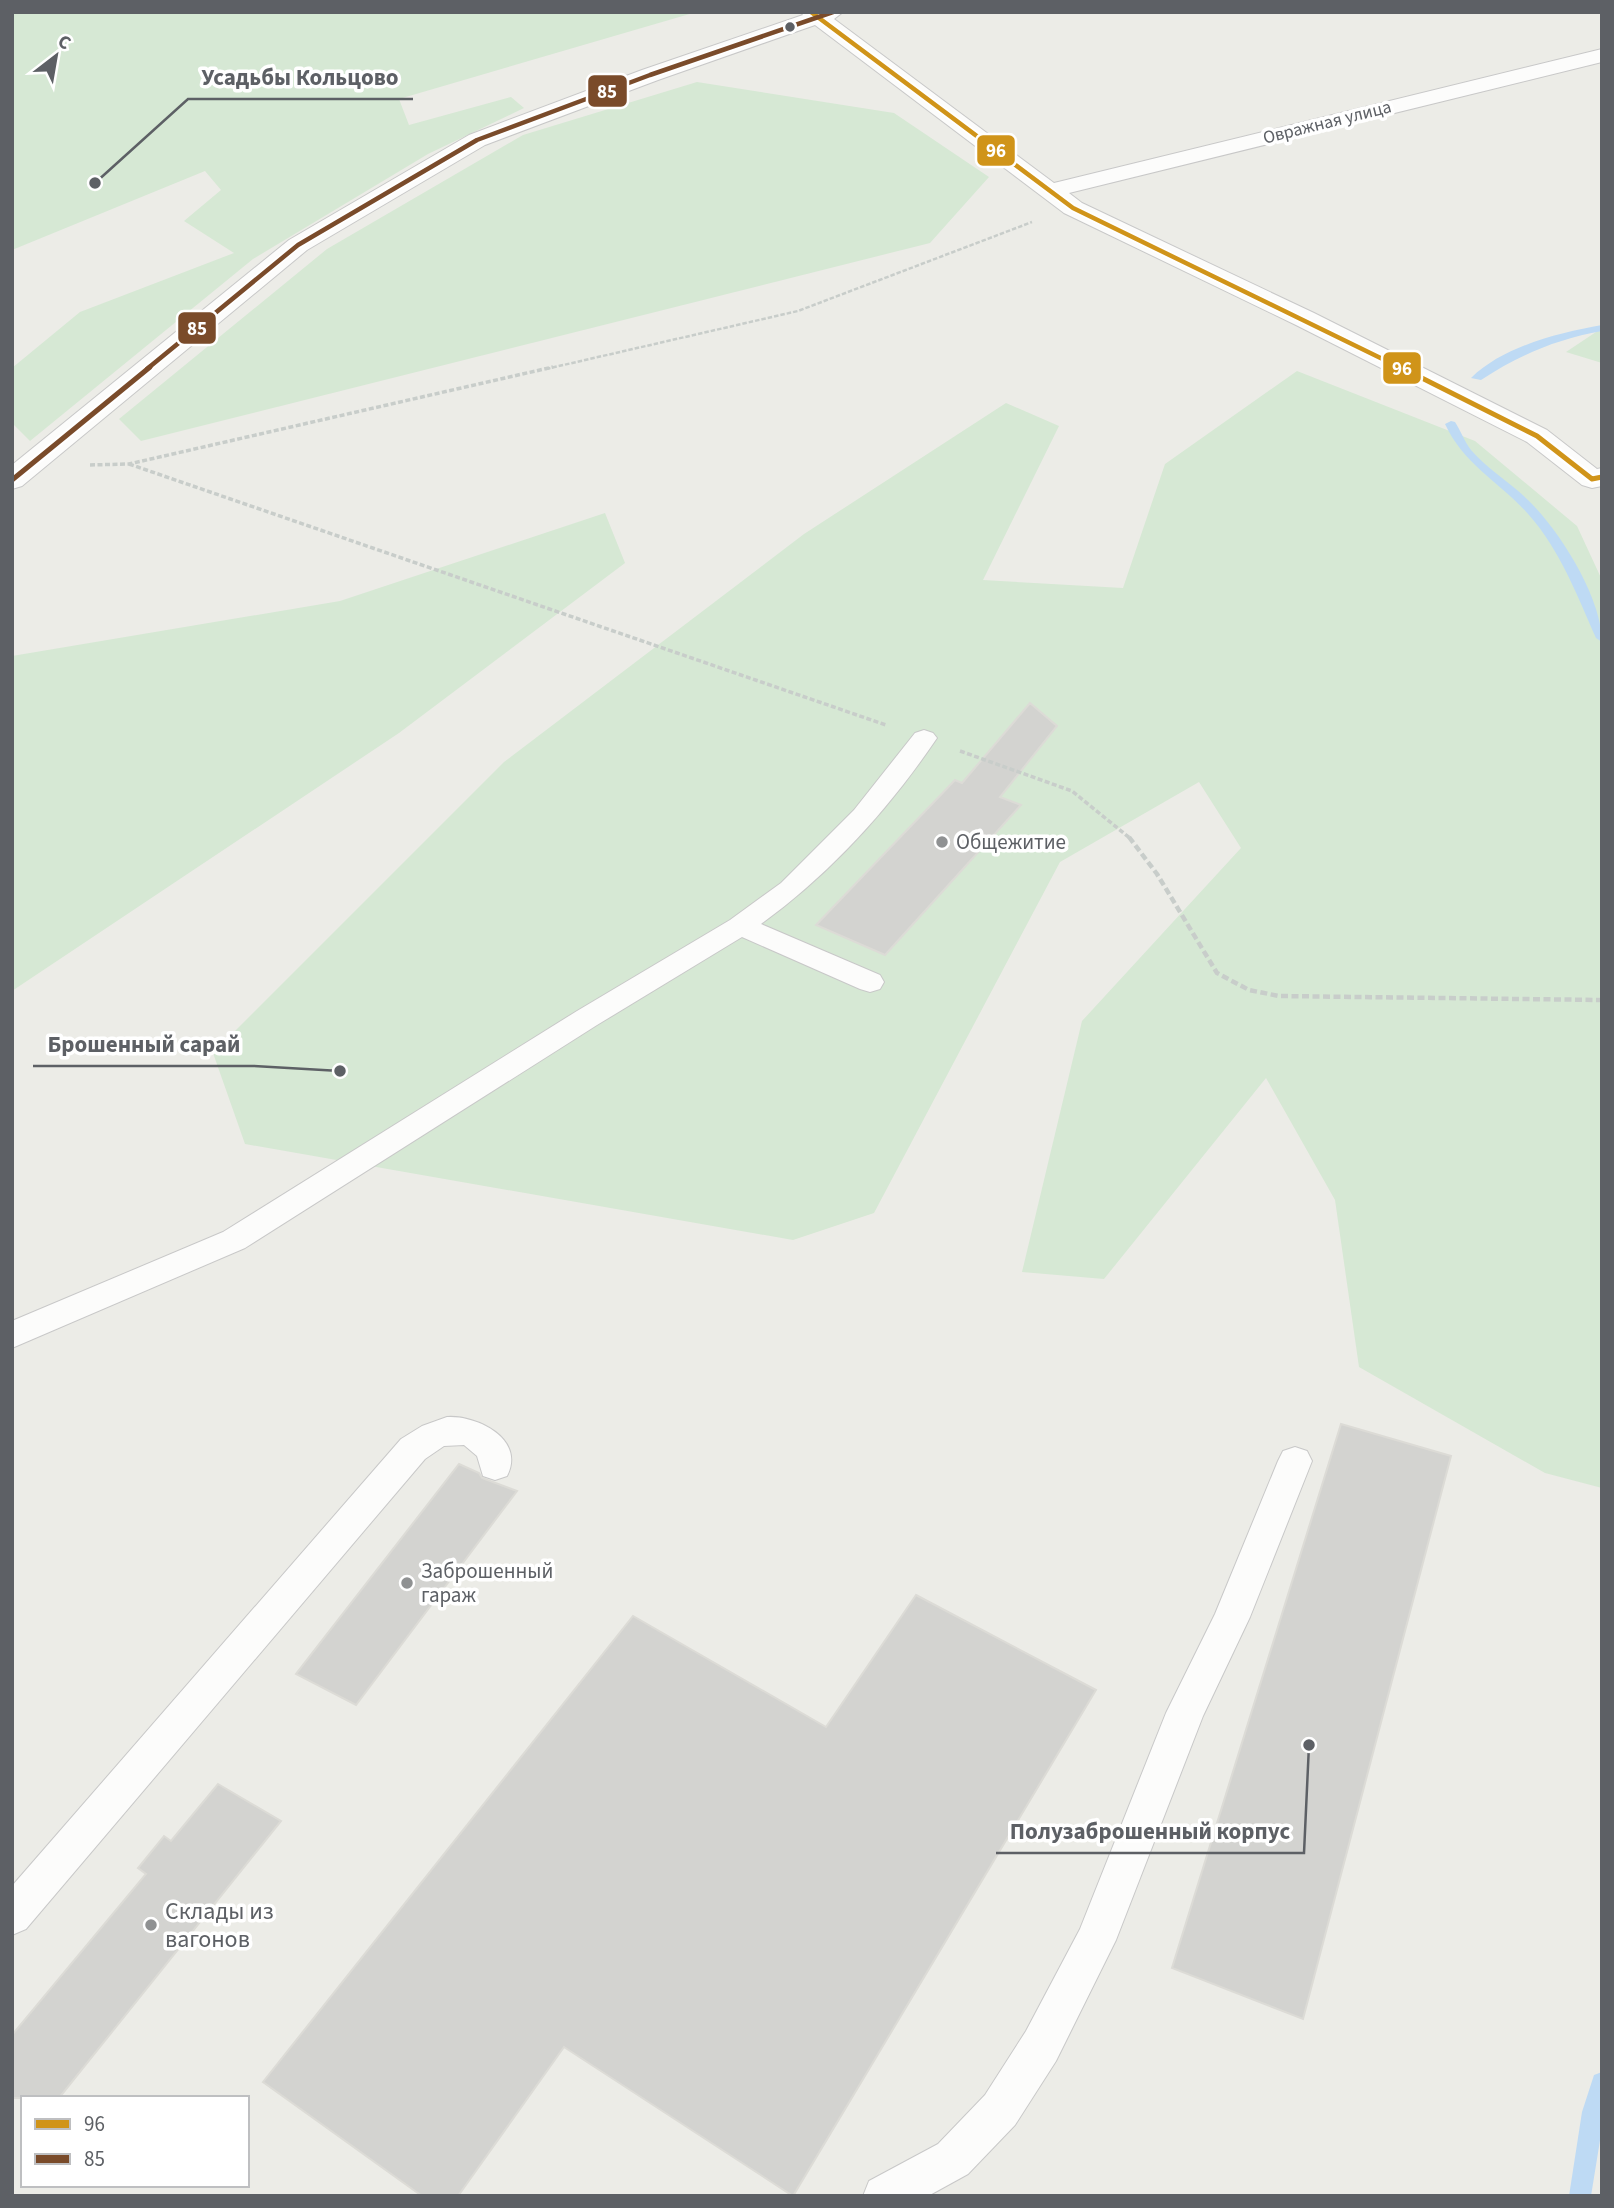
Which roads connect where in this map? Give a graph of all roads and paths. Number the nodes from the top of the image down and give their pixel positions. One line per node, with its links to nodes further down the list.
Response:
1 (820, 14): 3 (street); 6 (street)
2 (1602, 55): 3 (street, Овражная улица)
3 (1053, 190): 4 (street)
4 (1073, 208): 5 (path); 7 (street)
5 (129, 464): 6 (path); 8 (path)
6 (17, 468)
7 (1602, 477)
8 (924, 738): 9 (lane); 11 (path)
9 (740, 926): 10 (lane); 12 (lane)
10 (870, 982)
11 (1602, 1000)
12 (12, 1335)
13 (1295, 1461): 16 (lane)
14 (495, 1465): 15 (lane)
15 (12, 1916)
16 (884, 2196)

